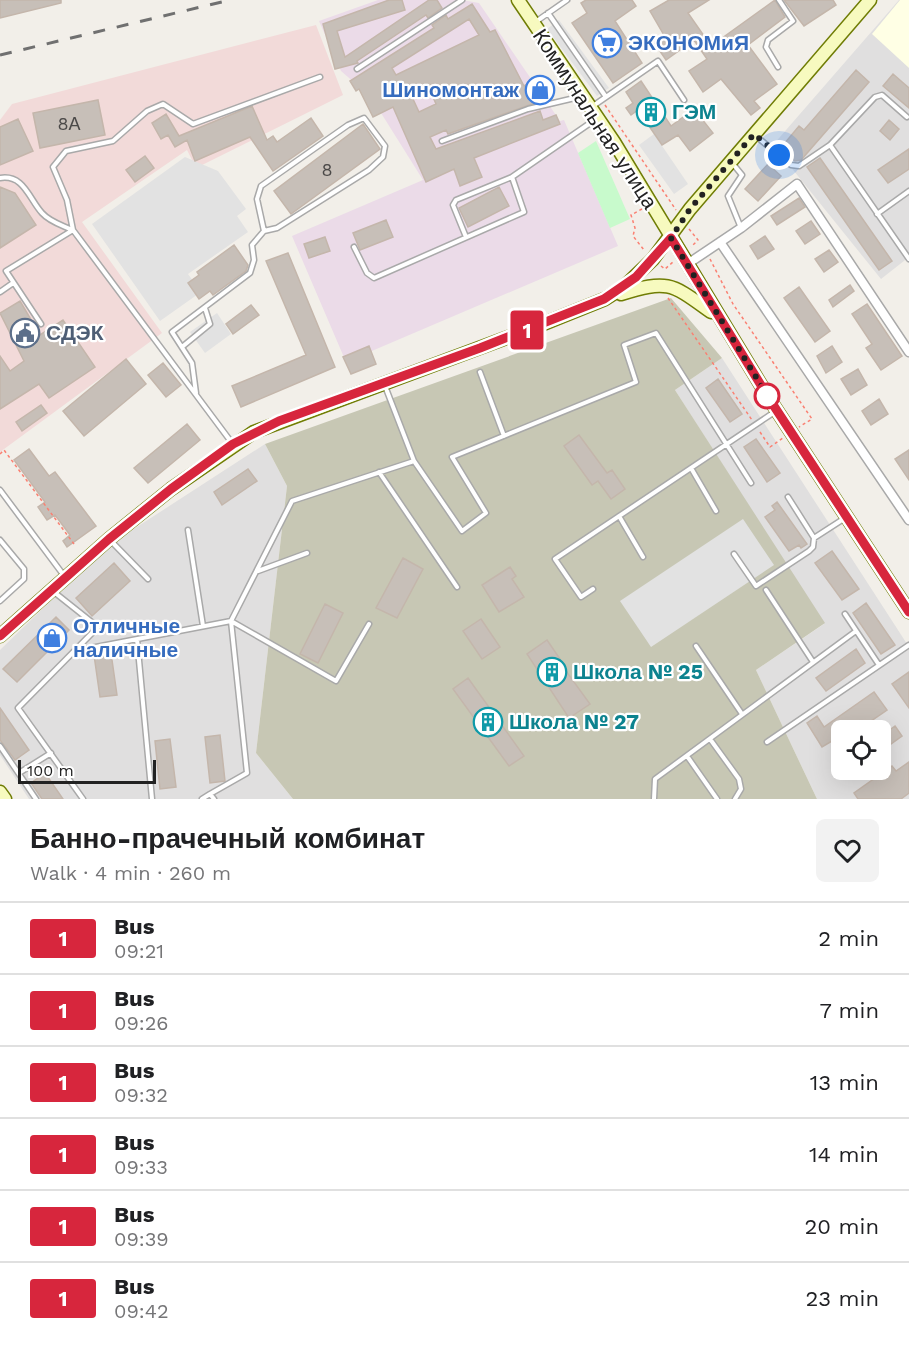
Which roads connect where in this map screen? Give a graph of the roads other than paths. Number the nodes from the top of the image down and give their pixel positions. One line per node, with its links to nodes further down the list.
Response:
1 (462, 0): 9 (lane)
2 (517, 0): 7 (main road, Коммунальная улица)
3 (567, 0): 6 (lane)
4 (779, 0): 8 (lane)
5 (870, 0): 16 (main road)
6 (548, 13): 7 (lane); 12 (lane)
7 (534, 23): 11 (main road, Коммунальная улица)
8 (778, 67)
9 (357, 69)
10 (320, 77): 25 (lane)
11 (582, 96): 14 (main road, Коммунальная улица); 17 (lane)
12 (604, 98): 13 (lane); 14 (lane)
13 (684, 100)
14 (594, 113): 20 (lane); 28 (main road, Коммунальная улица)
15 (907, 117): 18 (lane)
16 (754, 134): 18 (lane); 19 (main road)
17 (442, 141)
18 (830, 146): 23 (lane)
19 (730, 162): 24 (lane); 28 (main road)
20 (512, 177): 27 (lane); 27 (lane)
21 (0, 178): 25 (lane)
22 (909, 191): 23 (lane)
23 (877, 213): 31 (lane)
24 (741, 228): 29 (street); 40 (street)
25 (73, 230): 33 (lane); 43 (lane)
26 (264, 231): 26 (lane); 36 (lane)
27 (466, 237): 30 (lane)
28 (671, 238): 32 (main road, Коммунальная улица); 35 (main road)
29 (720, 242): 32 (street); 54 (street)
30 (354, 247)
31 (909, 259)
32 (686, 265): 37 (main road, Коммунальная улица)
33 (13, 283): 34 (lane); 38 (lane)
34 (0, 292)
35 (604, 299): 37 (main road); 42 (main road)
36 (205, 308): 39 (lane); 39 (lane)
37 (717, 316): 44 (main road, Коммунальная улица)
38 (40, 324)
39 (182, 347): 43 (lane)
40 (909, 352)
41 (480, 372): 45 (lane)
42 (383, 382): 46 (main road); 48 (lane)
43 (196, 394): 46 (lane)
44 (776, 411): 47 (lane); 57 (main road, Коммунальная улица)
45 (504, 436): 47 (lane); 48 (lane)
46 (233, 444): 61 (main road)
47 (727, 444): 49 (lane); 51 (lane)
48 (414, 461): 50 (lane)
49 (691, 468): 55 (lane); 56 (lane)
50 (379, 472): 66 (lane); 69 (lane)
51 (751, 483)
52 (0, 490): 67 (lane)
53 (788, 497): 60 (lane)
54 (905, 508): 58 (street)
55 (716, 511)
56 (619, 516): 65 (lane); 70 (lane)
57 (846, 517): 60 (lane); 74 (main road, Коммунальная улица)
58 (909, 520)
59 (188, 530): 78 (lane)
60 (814, 538): 64 (lane)
61 (109, 539): 67 (main road); 68 (lane)
62 (0, 540): 73 (lane)
63 (307, 553): 66 (lane)
64 (734, 554)
65 (643, 557)
66 (257, 571): 76 (lane)
67 (66, 577): 71 (main road)
68 (148, 579)
69 (457, 587)
70 (593, 589)
71 (52, 590): 80 (main road); 84 (lane)
72 (766, 590): 85 (lane)
73 (0, 601)
74 (909, 612)
75 (845, 614): 79 (lane)
76 (231, 621): 77 (lane); 78 (lane); 95 (lane)
77 (369, 624)
78 (202, 626): 81 (lane)
79 (856, 631): 85 (lane); 86 (lane)
80 (0, 636)
81 (137, 639): 84 (lane); 99 (lane)
82 (909, 645): 86 (lane)
83 (696, 646): 87 (lane)
84 (75, 651): 91 (lane)
85 (813, 662): 87 (lane)
86 (879, 664): 89 (lane)
87 (742, 714): 88 (lane)
88 (710, 739): 92 (lane); 104 (lane)
89 (767, 742)
90 (0, 746): 93 (lane)
91 (51, 753): 93 (lane); 98 (lane)
92 (687, 756): 102 (lane); 103 (lane)
93 (19, 773): 97 (lane)
94 (0, 792): 96 (main road)
95 (210, 794): 100 (lane); 101 (lane)
96 (4, 799)
97 (36, 799)
98 (83, 799)
99 (152, 799)
100 (202, 799)
101 (214, 799)
102 (654, 799)
103 (717, 799)
104 (735, 799)

